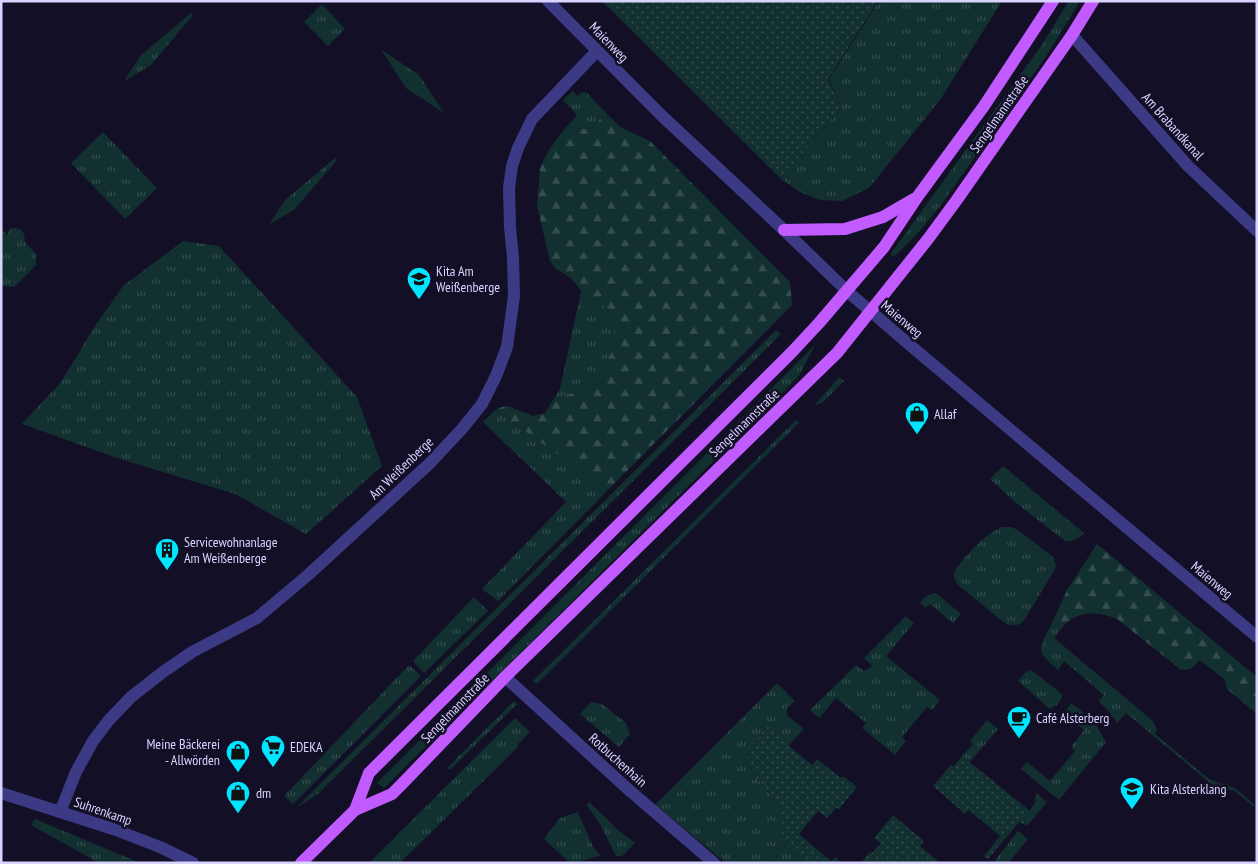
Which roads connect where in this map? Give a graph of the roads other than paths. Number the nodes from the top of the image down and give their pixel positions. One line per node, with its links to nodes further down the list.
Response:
1 (548, 1): 5 (street, Maienweg)
2 (1053, 1): 6 (main road, Sengelmannstraße)
3 (1093, 1): 4 (main road, Sengelmannstraße)
4 (1072, 35): 8 (street, Am Brabandkanal); 10 (main road, Sengelmannstraße)
5 (597, 51): 7 (street, Maienweg); 15 (street, Am Weißenberge)
6 (918, 196): 7 (main road); 9 (main road, Sengelmannstraße)
7 (784, 230): 9 (street, Maienweg)
8 (1257, 231)
9 (847, 291): 10 (street, Maienweg); 14 (main road, Sengelmannstraße)
10 (870, 311): 11 (street, Maienweg); 12 (main road, Sengelmannstraße)
11 (1257, 637)
12 (505, 677): 14 (main road, Sengelmannstraße); 18 (street, Rotbuchenhain)
13 (1, 793): 15 (street, Suhrenkamp)
14 (355, 810): 17 (main road, Sengelmannstraße)
15 (60, 812): 16 (street, Suhrenkamp)
16 (193, 863)
17 (301, 863)
18 (714, 863)

